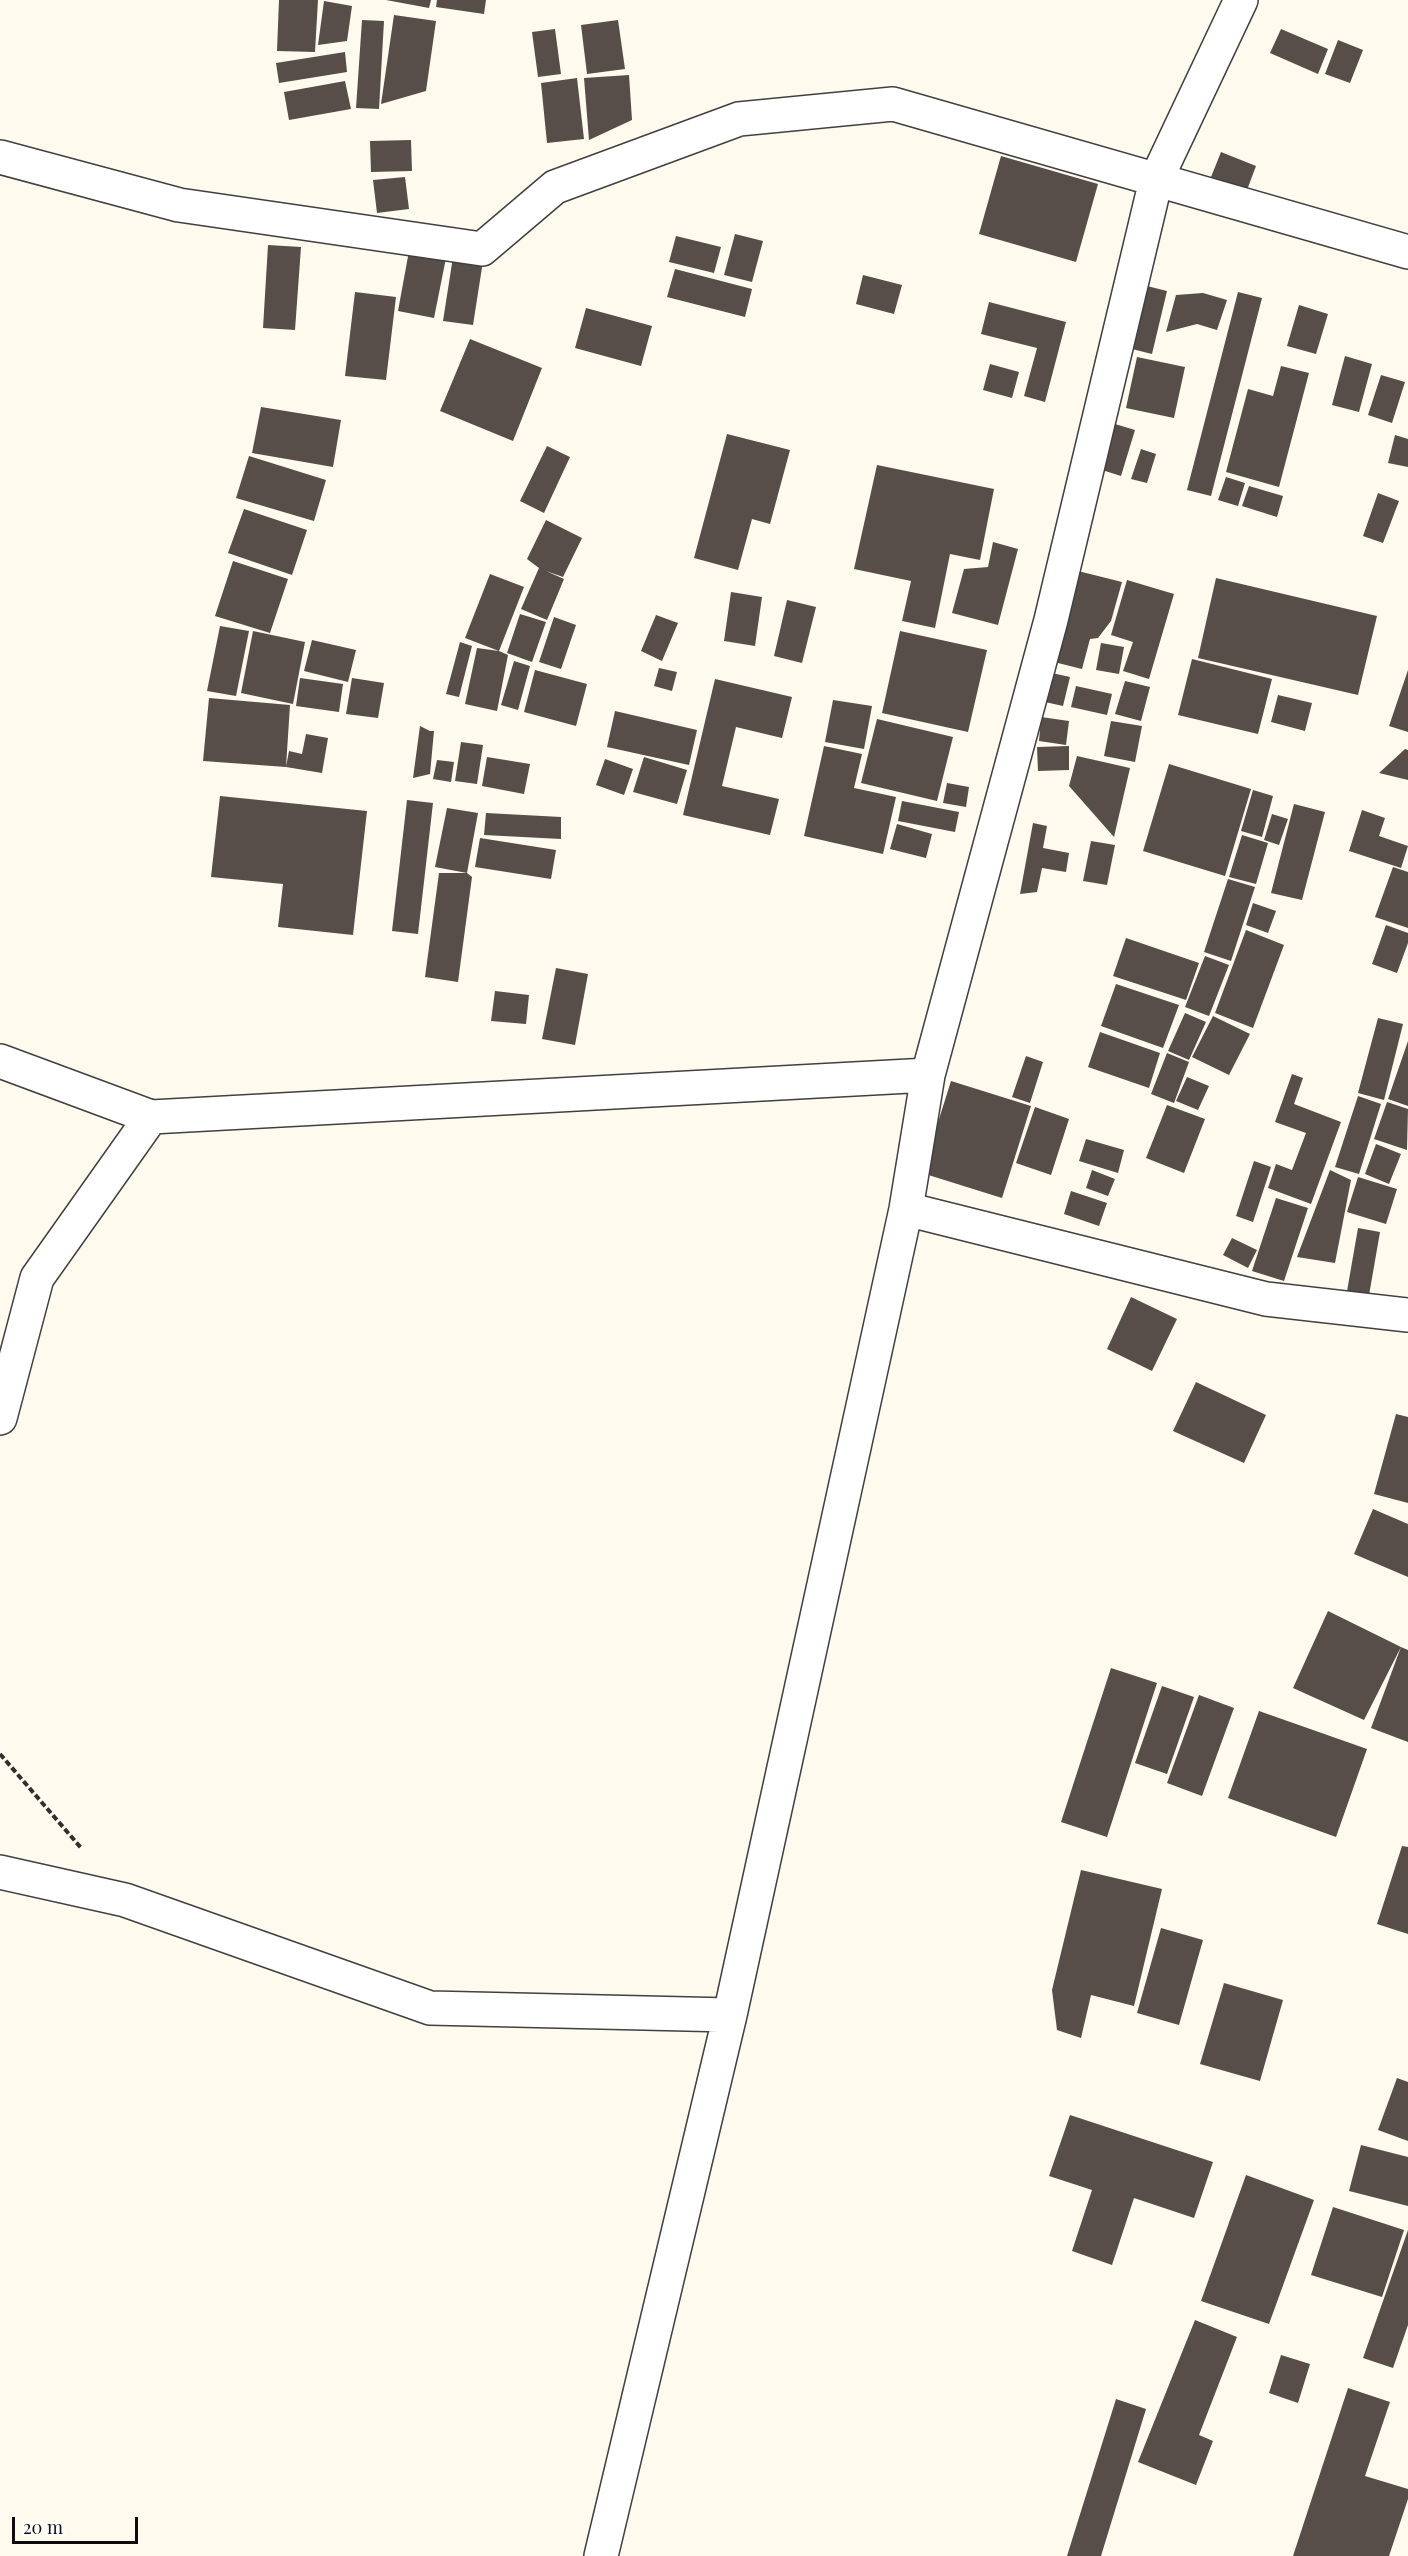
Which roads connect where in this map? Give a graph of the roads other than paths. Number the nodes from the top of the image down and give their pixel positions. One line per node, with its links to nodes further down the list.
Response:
1 (1241, 0): 3 (street)
2 (0, 157): 3 (street)
3 (1156, 180): 4 (street); 6 (street)
4 (1408, 252)
5 (0, 1061): 7 (street)
6 (928, 1075): 7 (street); 8 (street)
7 (151, 1117): 10 (street)
8 (906, 1209): 9 (street); 12 (street)
9 (1408, 1315)
10 (0, 1418)
11 (0, 1872): 12 (street)
12 (729, 2015): 13 (street)
13 (601, 2556)

